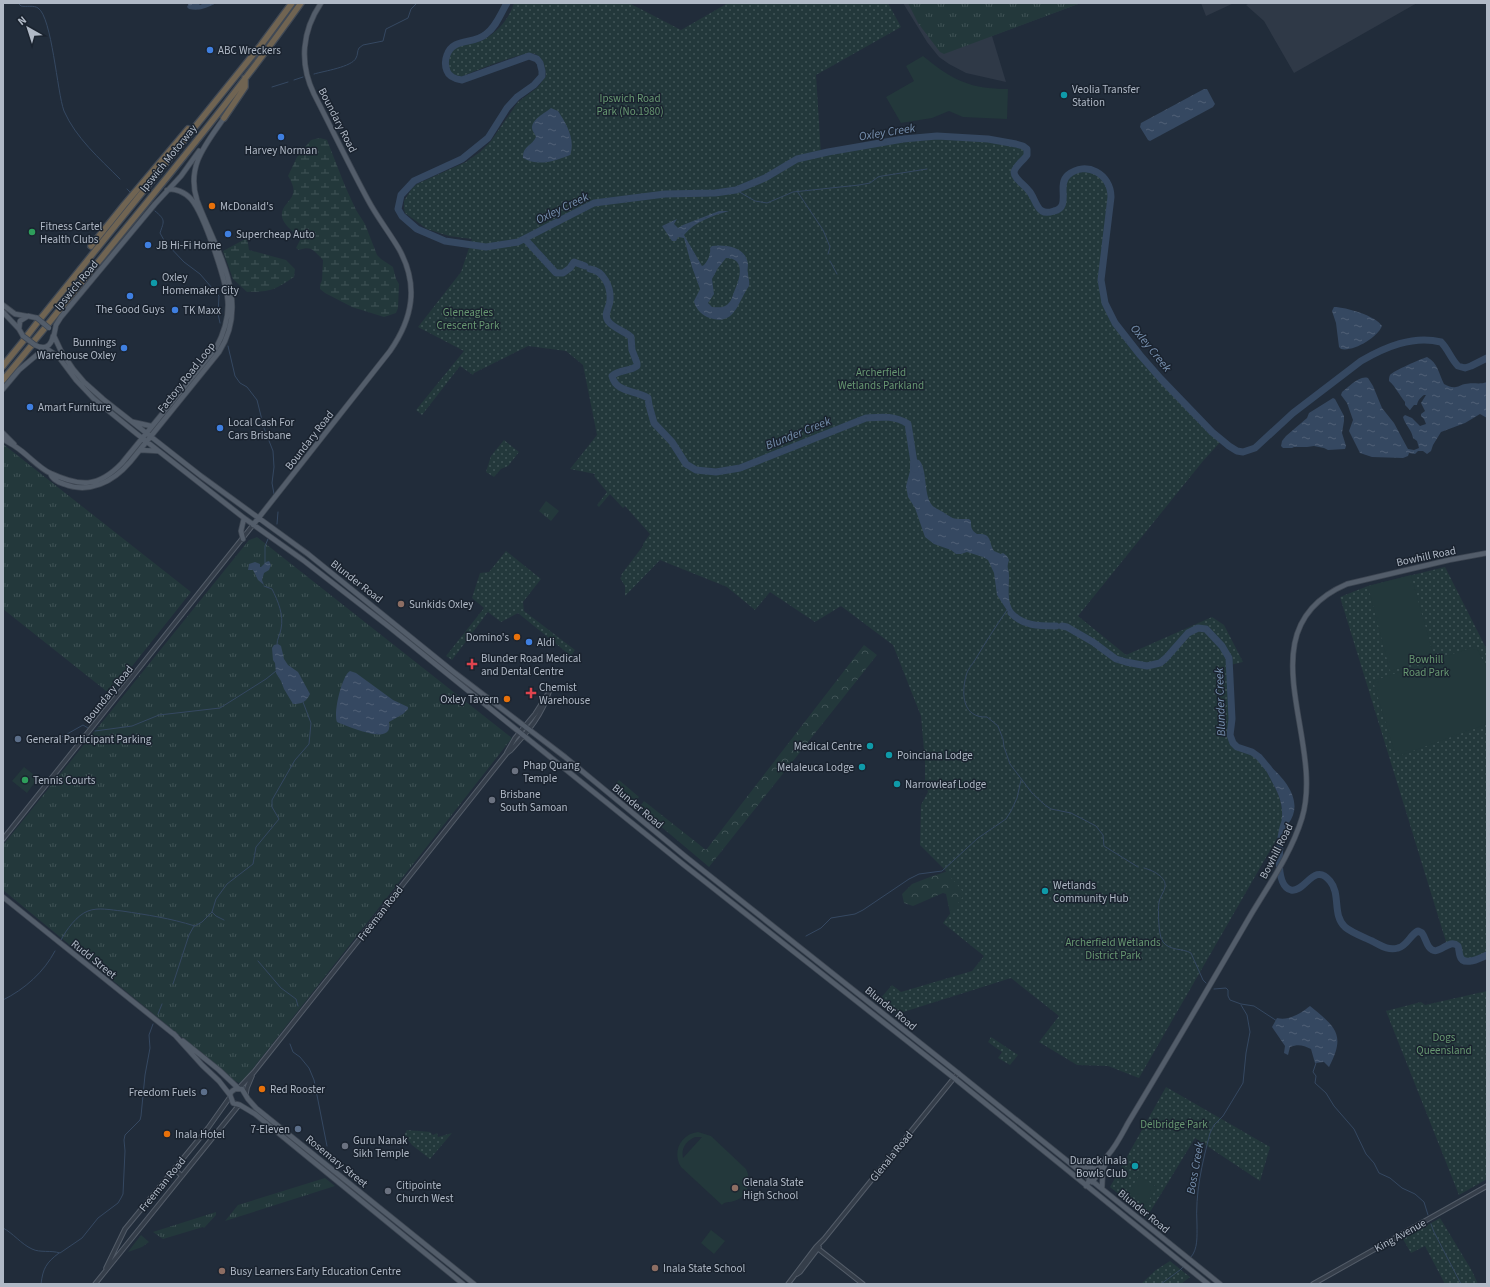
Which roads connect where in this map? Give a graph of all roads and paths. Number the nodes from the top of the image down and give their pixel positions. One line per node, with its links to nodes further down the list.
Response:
1 (292, 3): 4 (highway, Ipswich Motorway)
2 (301, 3): 5 (highway, Ipswich Motorway)
3 (321, 3): 35 (main road, Boundary Road)
4 (236, 76): 8 (highway); 12 (highway, Ipswich Motorway)
5 (245, 78): 6 (highway); 13 (highway, Ipswich Motorway)
6 (224, 118): 7 (main road, Ipswich Road); 26 (main road, Factory Road Loop)
7 (167, 190): 15 (main road, Ipswich Road); 23 (main road, Factory Road Loop)
8 (91, 246)
9 (3, 305): 11 (main road)
10 (3, 312): 14 (main road)
11 (26, 316): 12 (main road); 14 (main road)
12 (38, 320): 13 (main road, Blunder Road, bridge); 16 (highway, Ipswich Motorway)
13 (47, 327): 15 (main road, Blunder Road); 17 (highway, Ipswich Motorway)
14 (19, 329): 16 (main road)
15 (54, 336): 18 (main road, Ipswich Road); 22 (main road, Blunder Road)
16 (25, 337): 17 (main road, Blunder Road, bridge); 19 (highway, Ipswich Motorway)
17 (33, 344): 18 (main road, Blunder Road); 20 (highway, Ipswich Motorway)
18 (44, 348): 21 (main road); 27 (main road, Blunder Road)
19 (3, 366)
20 (3, 380)
21 (3, 390)
22 (132, 422): 23 (main road); 25 (main road, Blunder Road)
23 (151, 426): 25 (main road, Factory Road Loop)
24 (3, 433): 30 (main road)
25 (146, 433): 26 (main road, Blunder Road); 27 (main road, Factory Road Loop)
26 (151, 436): 29 (main road, Factory Road Loop); 35 (main road, Blunder Road)
27 (142, 438): 29 (main road, Blunder Road); 33 (main road, Factory Road Loop)
28 (3, 439): 30 (main road)
29 (147, 442): 31 (main road, Factory Road Loop); 32 (main road, Blunder Road)
30 (16, 446): 33 (main road)
31 (140, 450): 32 (main road); 33 (main road, Factory Road Loop)
32 (159, 451): 34 (main road, Blunder Road)
33 (50, 473)
34 (244, 518): 36 (main road, Blunder Road); 37 (main road)
35 (259, 518): 36 (main road, Boundary Road); 39 (main road, Blunder Road)
36 (253, 525): 37 (street, Boundary Road); 40 (main road, Blunder Road)
37 (243, 538): 41 (street, Boundary Road)
38 (1487, 553): 53 (main road, Bowhill Road)
39 (527, 728): 39 (street); 40 (street, Freeman Road); 45 (main road, Blunder Road)
40 (522, 734): 44 (street, Freeman Road); 46 (main road, Blunder Road)
41 (3, 839)
42 (3, 897): 43 (main road, Rudd Street)
43 (174, 1034): 47 (main road, Rudd Street); 49 (main road, Rudd Street)
44 (253, 1073): 47 (street, Freeman Road); 48 (street, Freeman Road)
45 (958, 1073): 46 (street, Glenala Road); 54 (main road, Blunder Road)
46 (954, 1078): 62 (main road, Blunder Road); 65 (street, Glenala Road)
47 (239, 1088): 48 (main road); 49 (main road)
48 (246, 1095): 50 (main road); 58 (main road, Rosemary Street)
49 (230, 1096): 50 (main road); 51 (street, Freeman Road)
50 (239, 1105): 52 (street, Freeman Road); 60 (main road, Rosemary Street)
51 (208, 1128): 52 (street); 56 (street, Freeman Road)
52 (216, 1134): 59 (street, Freeman Road)
53 (1108, 1155): 55 (main road, Bowhill Road); 57 (main road, Bowhill Road)
54 (1072, 1164): 57 (main road); 61 (main road, Blunder Road)
55 (1104, 1167): 61 (main road, Bowhill Road); 64 (main road)
56 (174, 1169): 59 (street); 66 (street, Freeman Road)
57 (1097, 1169): 61 (main road, Bowhill Road)
58 (340, 1175): 60 (main road); 69 (main road, Rosemary Street)
59 (182, 1176): 66 (street, Freeman Road)
60 (335, 1180): 68 (main road, Rosemary Street)
61 (1091, 1180): 62 (main road, Bowhill Road); 64 (main road, Blunder Road)
62 (1086, 1186): 72 (main road, Blunder Road)
63 (1487, 1186): 74 (street, King Avenue)
64 (1102, 1188): 73 (main road, Blunder Road)
65 (817, 1248): 70 (street, Glenala Road); 71 (street)
66 (103, 1275): 67 (street, Freeman Road)
67 (95, 1284)
68 (463, 1284)
69 (474, 1284)
70 (788, 1284)
71 (863, 1284)
72 (1208, 1284)
73 (1220, 1284)
74 (1313, 1284)

